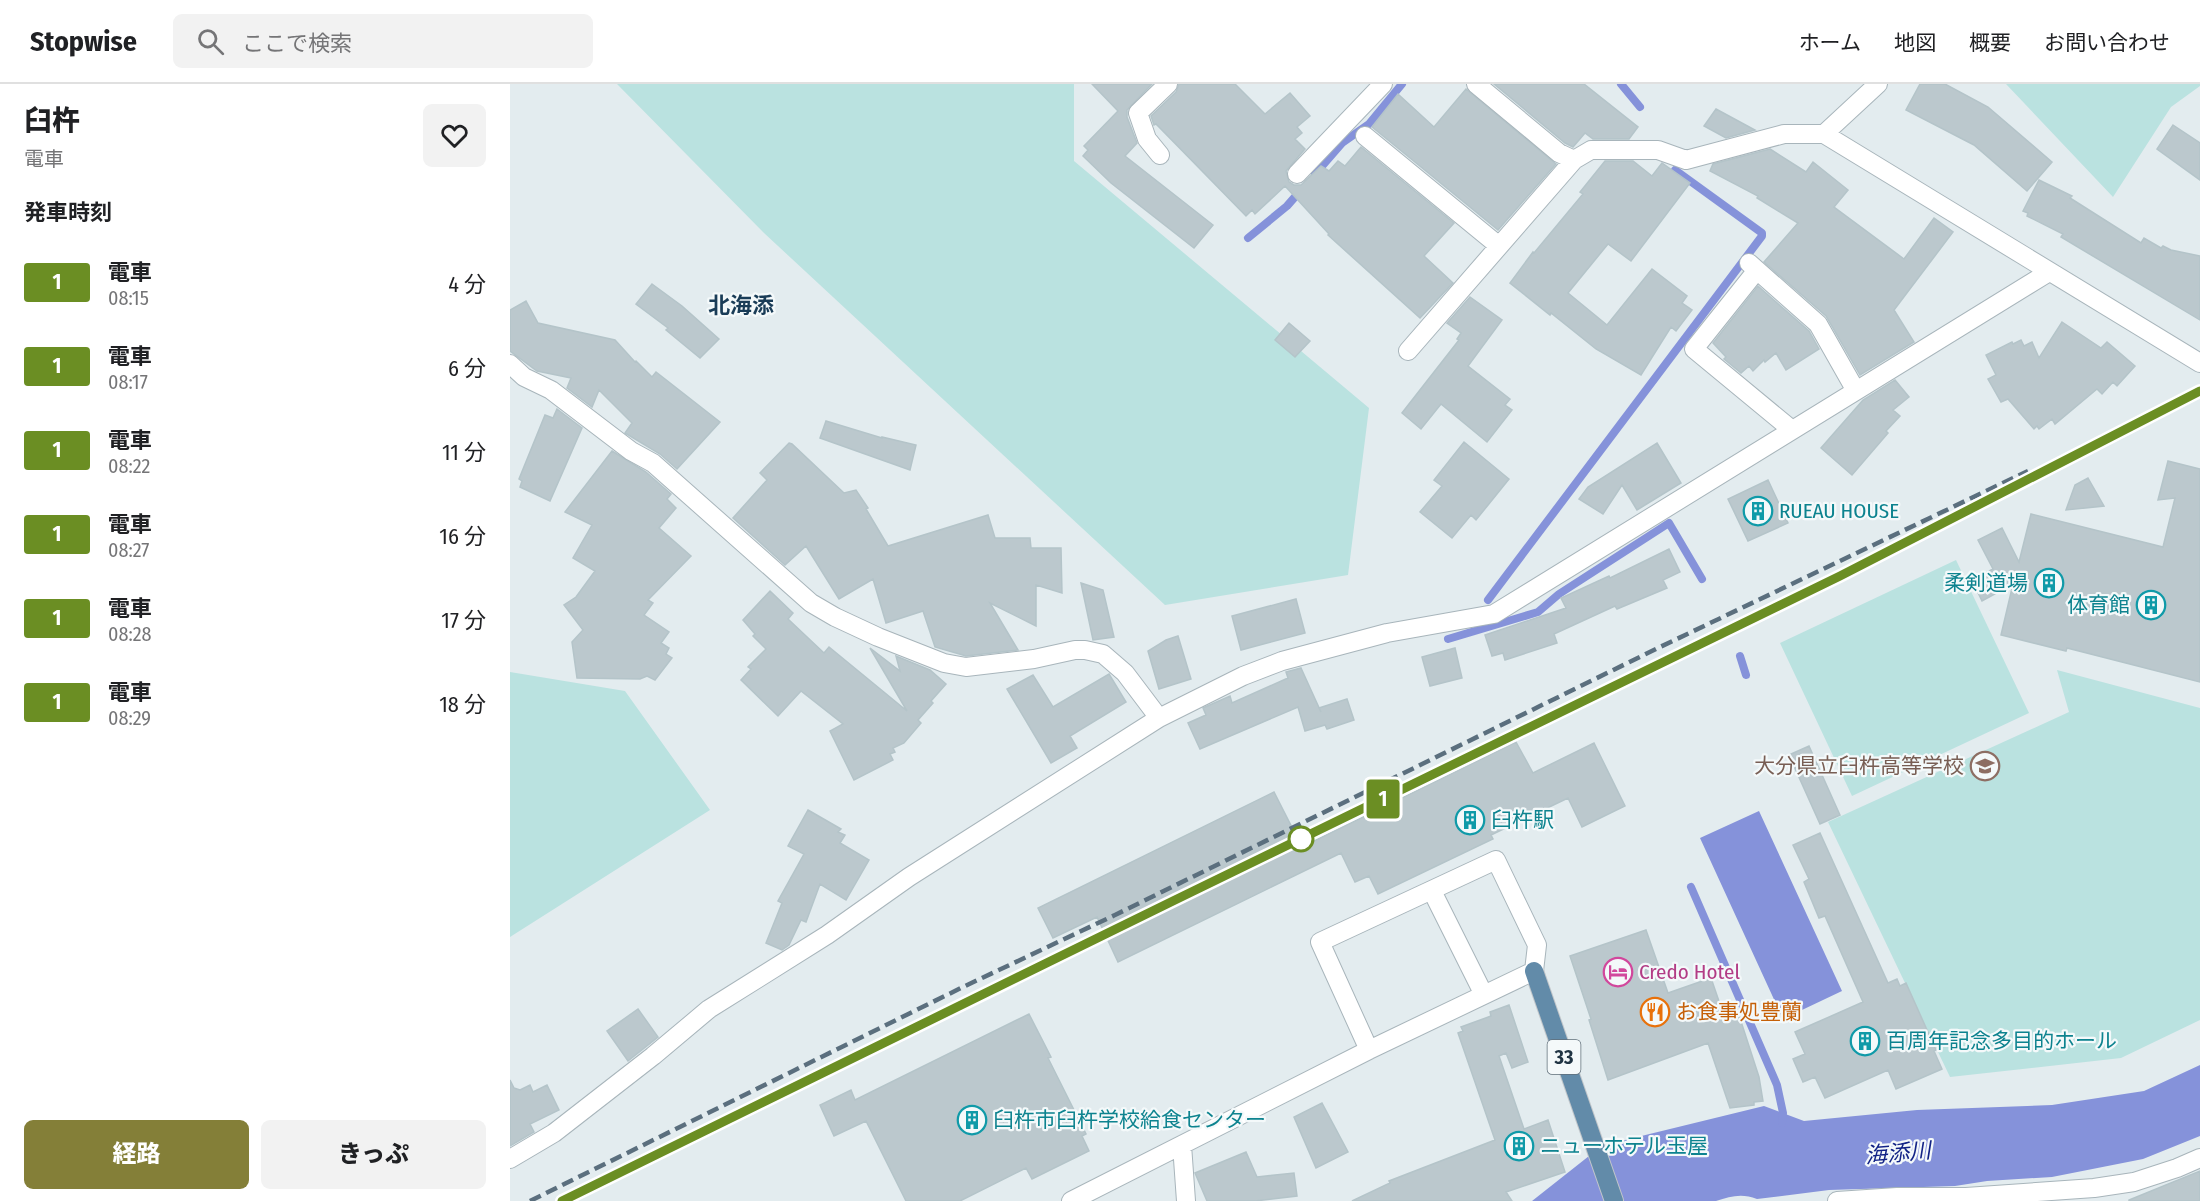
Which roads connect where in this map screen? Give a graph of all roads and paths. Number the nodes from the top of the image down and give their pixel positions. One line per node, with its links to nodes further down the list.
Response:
1 (1168, 84): 7 (street)
2 (1383, 84): 9 (street)
3 (1476, 84): 8 (street)
4 (1878, 84): 5 (street)
5 (1824, 134): 8 (street); 11 (street)
6 (1365, 136): 10 (street)
7 (1161, 155)
8 (1574, 160): 10 (street)
9 (1297, 174)
10 (1499, 246): 12 (street)
11 (2049, 272): 13 (street); 16 (street)
12 (1408, 351)
13 (2200, 363)
14 (510, 364): 15 (street)
15 (517, 380): 18 (street)
16 (1856, 391): 17 (street); 17 (street)
17 (1792, 430): 18 (street)
18 (1159, 718): 25 (street)
19 (1432, 891): 20 (street, 33); 21 (street); 22 (street, 33)
20 (1534, 971): 21 (street); 28 (main road, 33)
21 (1484, 995): 22 (street)
22 (1369, 1050): 23 (street)
23 (1182, 1145): 26 (street); 27 (street)
24 (2200, 1158): 29 (street)
25 (510, 1159)
26 (1071, 1201)
27 (1186, 1201)
28 (1614, 1201)
29 (1837, 1201)

